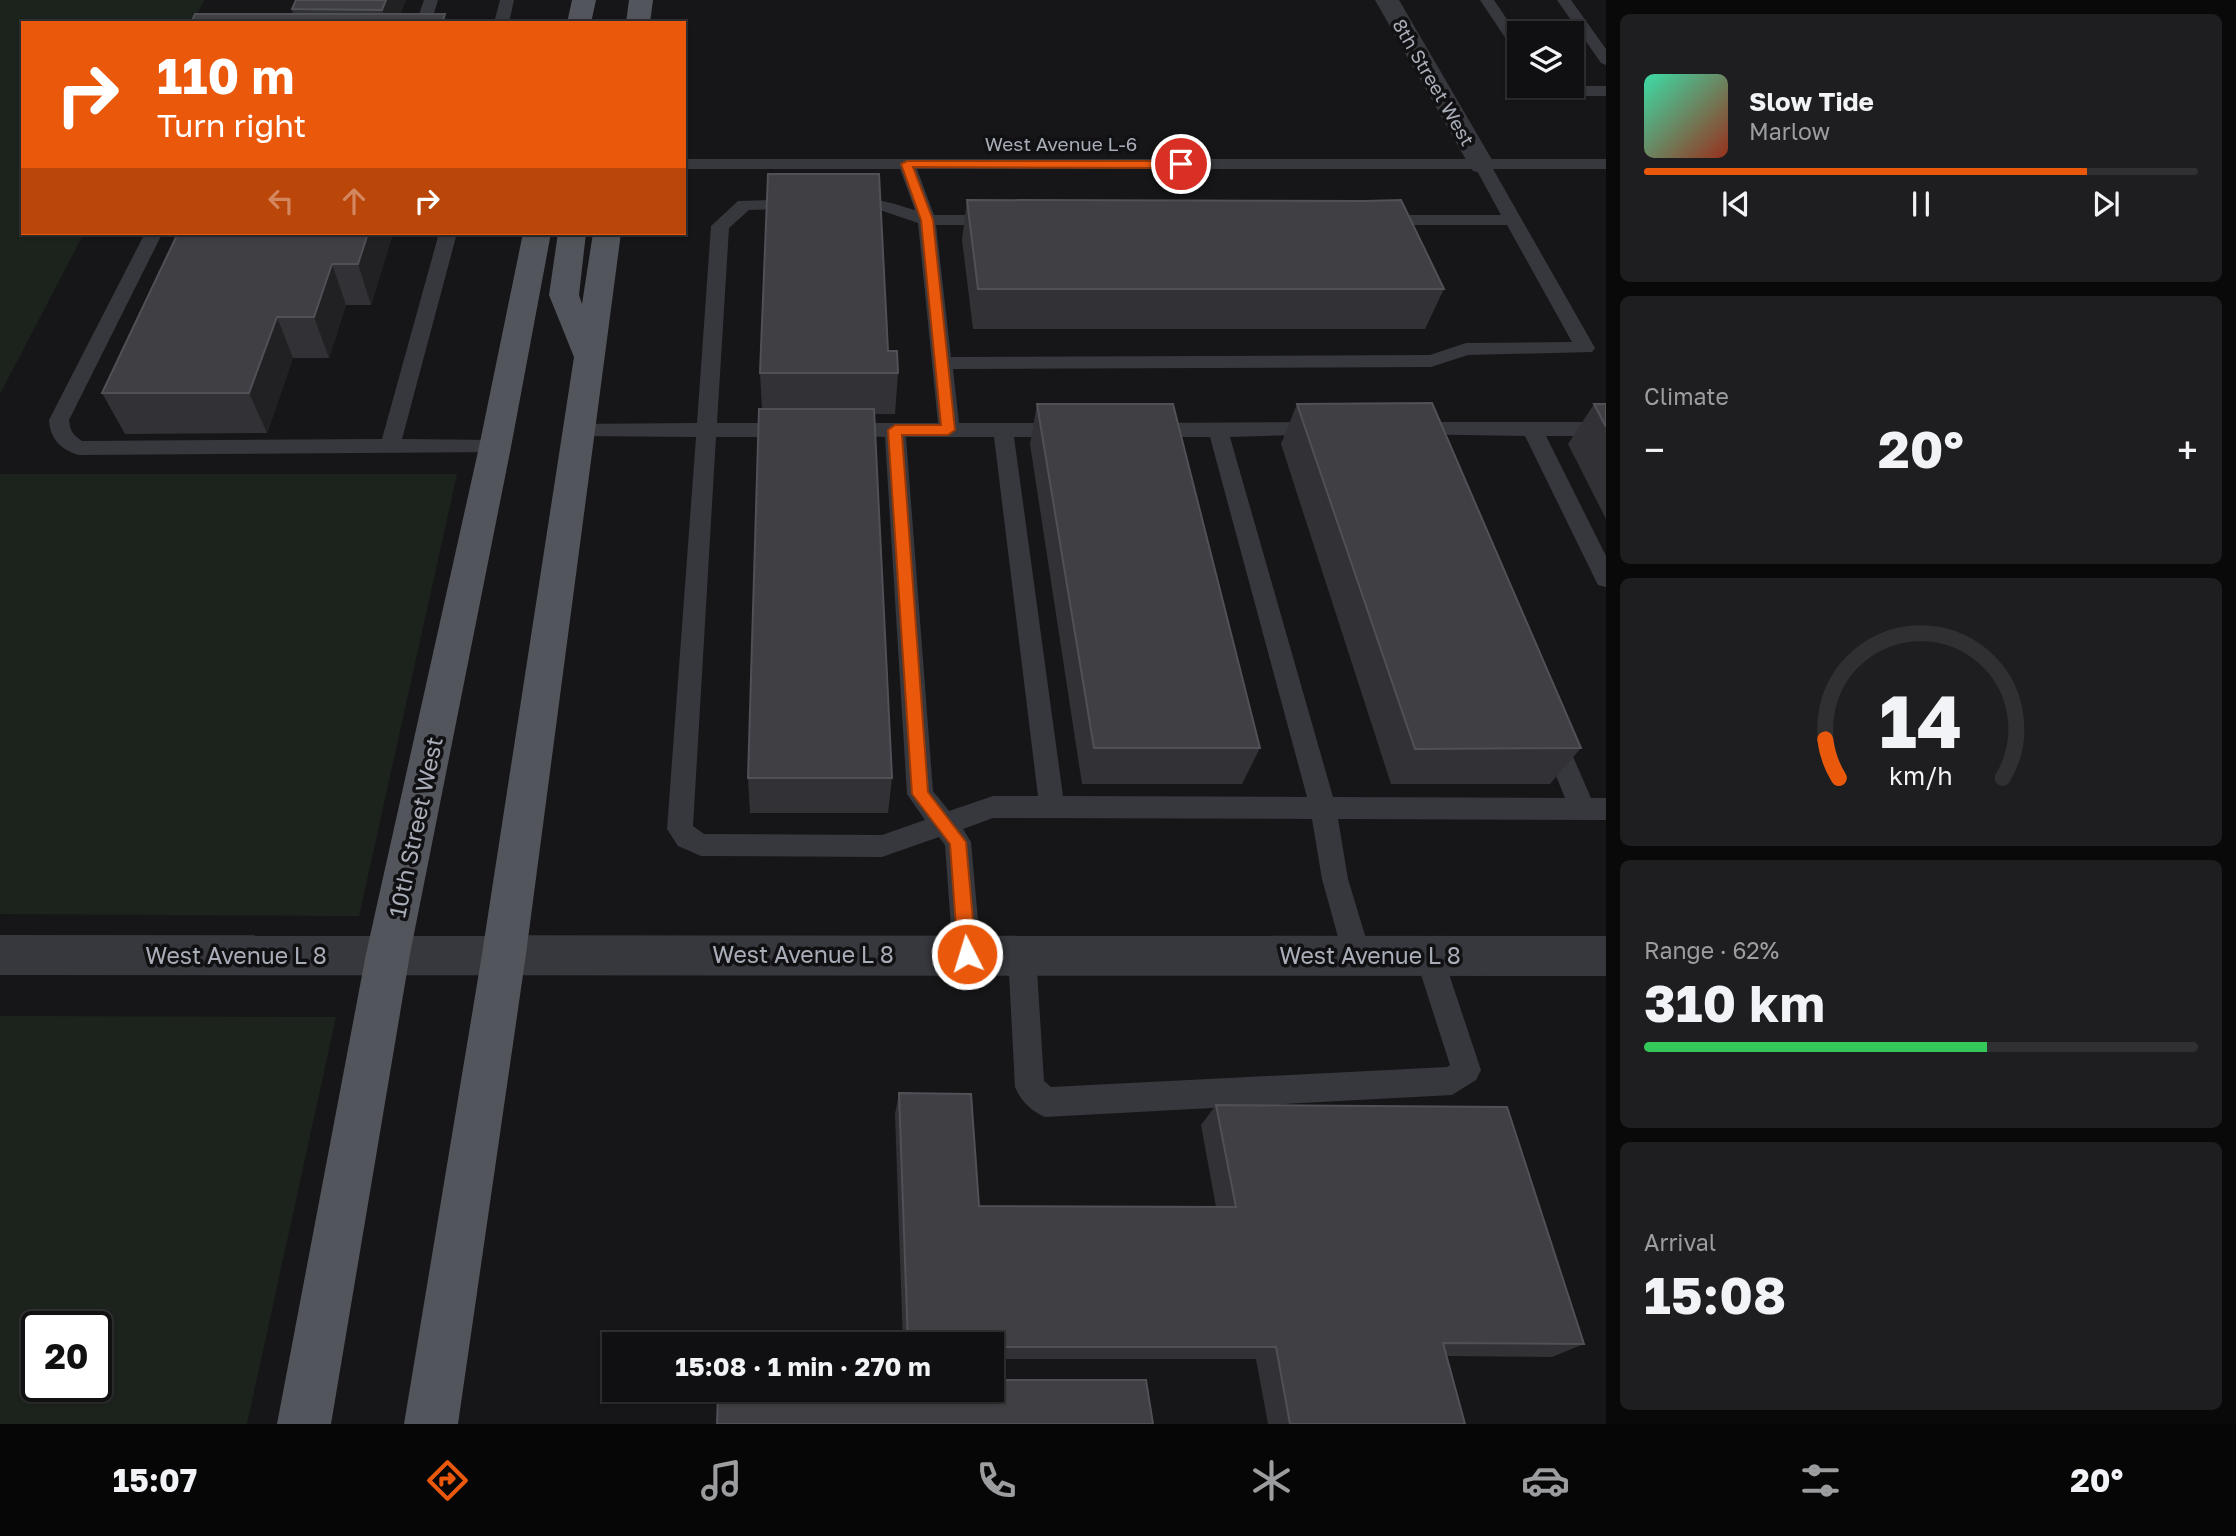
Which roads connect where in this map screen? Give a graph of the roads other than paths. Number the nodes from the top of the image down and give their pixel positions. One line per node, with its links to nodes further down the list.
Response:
1 (431, 0): 8 (lane)
2 (507, 0): 9 (lane)
3 (584, 0): 10 (main road)
4 (641, 0): 11 (main road)
5 (1387, 0): 19 (street, 8th Street West)
6 (1488, 0): 12 (lane)
7 (1564, 0): 13 (lane)
8 (424, 21)
9 (501, 21)
10 (579, 21)
11 (638, 21)
12 (1507, 29)
13 (1606, 60)
14 (1584, 91): 15 (lane)
15 (1606, 91)
16 (686, 164): 17 (lane, West Avenue L-6)
17 (907, 164): 19 (lane, West Avenue L-6); 20 (lane)
18 (1606, 164): 19 (lane, West Avenue L-6)
19 (1482, 165): 23 (lane)
20 (927, 220): 21 (lane); 30 (lane); 32 (lane)
21 (1024, 220)
22 (1359, 220): 23 (lane)
23 (1512, 220): 30 (lane)
24 (152, 235): 44 (lane)
25 (446, 235): 44 (lane)
26 (537, 235): 45 (main road, 10th Street West)
27 (572, 235): 29 (main road)
28 (607, 235): 29 (main road)
29 (588, 356): 31 (main road)
30 (942, 363): 39 (lane)
31 (578, 429): 32 (lane); 54 (main road)
32 (706, 429): 38 (lane); 52 (lane)
33 (1340, 429): 43 (lane)
34 (1395, 429): 35 (lane)
35 (1422, 429): 36 (lane); 46 (lane)
36 (1532, 429): 37 (lane); 47 (lane)
37 (1606, 429)
38 (895, 430): 39 (lane); 52 (lane)
39 (948, 430): 40 (lane)
40 (1003, 430): 41 (lane); 49 (lane)
41 (1084, 430)
42 (1124, 430): 43 (lane)
43 (1218, 430): 50 (lane)
44 (390, 446): 45 (lane)
45 (495, 447): 53 (main road, 10th Street West)
46 (1433, 454)
47 (1606, 579)
48 (1546, 720): 51 (lane)
49 (1052, 807): 50 (lane); 52 (lane)
50 (1323, 808): 51 (lane); 57 (lane)
51 (1595, 809)
52 (945, 825): 55 (lane)
53 (388, 954): 54 (street, West Avenue L 8); 58 (street, West Avenue L 8); 61 (main road, 10th Street West)
54 (504, 954): 55 (street, West Avenue L 8); 64 (main road)
55 (967, 954): 56 (street, West Avenue L 8)
56 (1021, 954): 57 (street, West Avenue L 8); 59 (lane)
57 (1357, 955): 59 (street, West Avenue L 8)
58 (0, 956)
59 (1429, 956): 60 (street, West Avenue L 8)
60 (1606, 956)
61 (318, 1348): 62 (main road, 10th Street West); 63 (main road)
62 (304, 1424)
63 (331, 1424)
64 (431, 1424)

